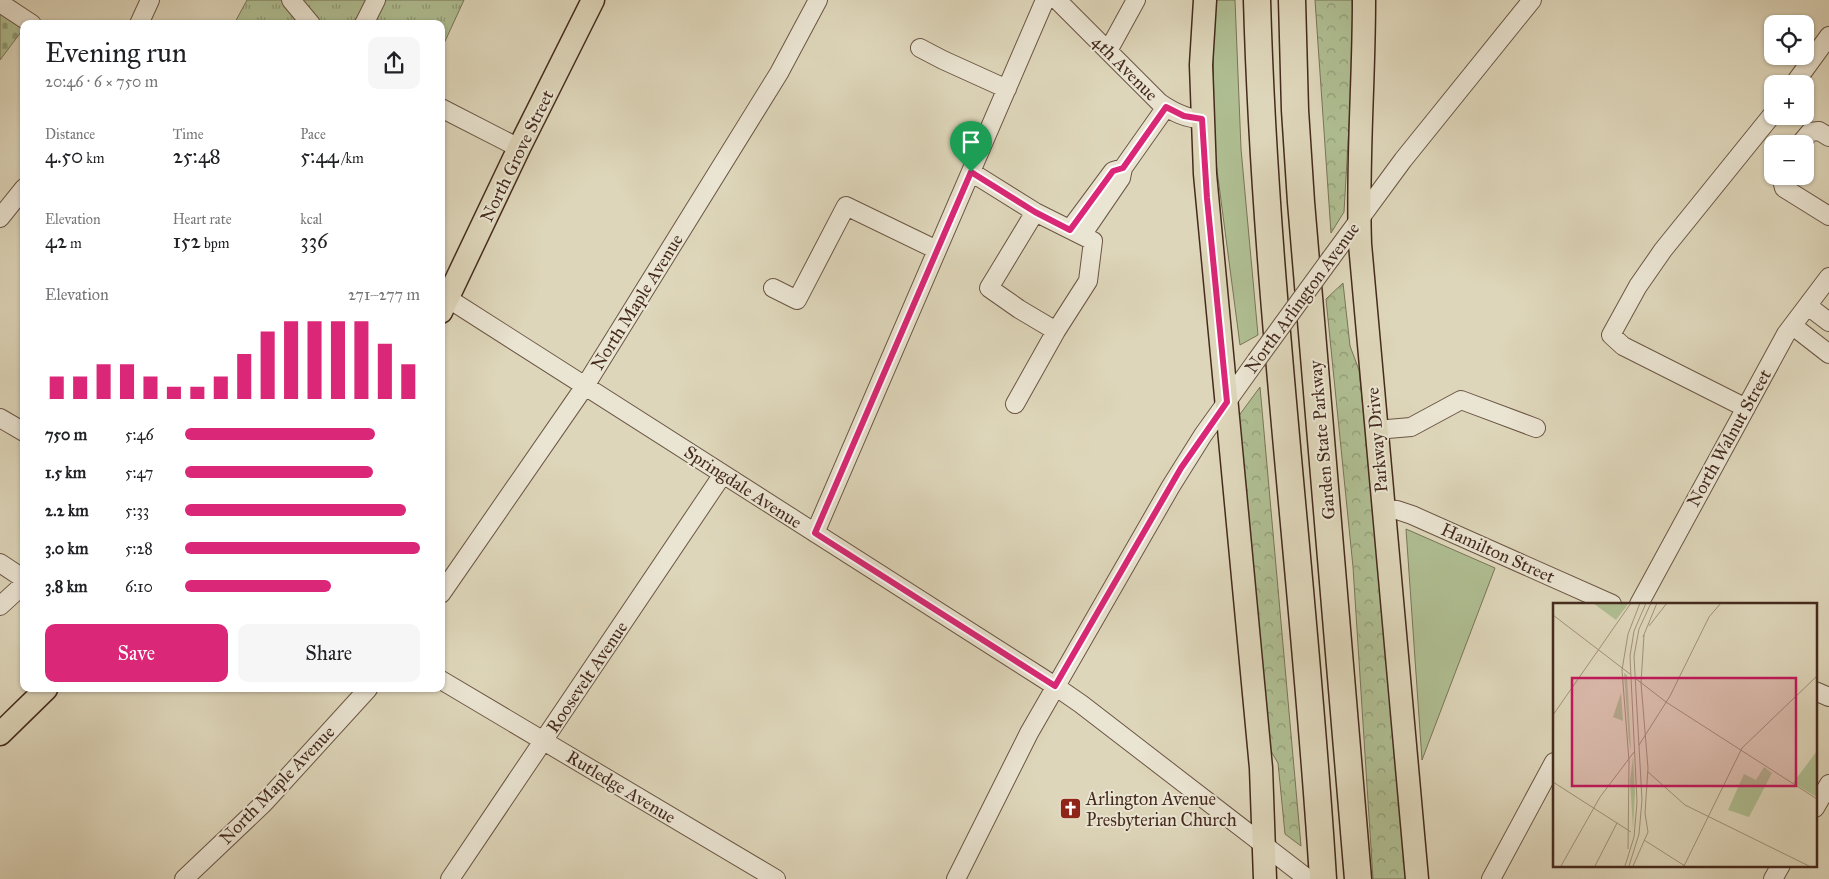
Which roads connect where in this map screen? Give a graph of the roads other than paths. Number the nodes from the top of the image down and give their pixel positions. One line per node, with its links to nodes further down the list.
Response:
1 (150, 0): 16 (street)
2 (291, 0): 17 (street)
3 (376, 0): 18 (street)
4 (593, 0): 30 (main road, North Grove Street)
5 (818, 0): 49 (street, North Maple Avenue)
6 (1045, 0): 23 (street)
7 (1057, 0): 21 (street, 4th Avenue)
8 (1136, 0): 21 (street)
9 (1205, 0): 26 (main road)
10 (1256, 0): 86 (highway, Garden State Parkway)
11 (1292, 0): 87 (highway, Garden State Parkway)
12 (1364, 0): 37 (main road, Parkway Drive)
13 (1532, 0): 37 (street, North Arlington Avenue)
14 (0, 3): 15 (street)
15 (26, 20)
16 (141, 20)
17 (308, 20)
18 (366, 20)
19 (1829, 36): 22 (street)
20 (920, 48): 23 (street)
21 (1108, 51): 24 (street, 4th Avenue)
22 (1801, 75)
23 (1006, 89): 31 (street)
24 (1166, 107): 26 (street, 4th Avenue); 38 (street)
25 (445, 110): 30 (street)
26 (1202, 119): 50 (main road)
27 (1764, 125): 52 (street)
28 (1808, 135): 29 (street)
29 (1829, 137)
30 (519, 148): 42 (main road, North Grove Street)
31 (971, 172): 34 (street); 39 (street)
32 (1783, 185): 35 (street)
33 (20, 193): 36 (street)
34 (1035, 212): 38 (street); 47 (street)
35 (1829, 216)
36 (0, 218)
37 (1359, 219): 50 (street, North Arlington Avenue, bridge); 56 (main road, Parkway Drive)
38 (1076, 232): 47 (street)
39 (937, 250): 41 (street); 59 (street)
40 (1829, 277): 44 (street, North Walnut Street)
41 (772, 288)
42 (445, 299)
43 (445, 302): 49 (street, Springdale Avenue)
44 (1808, 306): 45 (street); 46 (street, North Walnut Street)
45 (1829, 322)
46 (1793, 326): 48 (street); 52 (street, North Walnut Street)
47 (1056, 330): 51 (street)
48 (1829, 354)
49 (585, 386): 57 (street, Springdale Avenue); 63 (street, North Maple Avenue)
50 (1227, 402): 68 (street, North Arlington Avenue); 78 (main road)
51 (1014, 404)
52 (1746, 408): 65 (street, North Walnut Street)
53 (0, 418): 55 (street)
54 (1536, 428): 56 (street)
55 (20, 430)
56 (1376, 430): 58 (main road, Parkway Drive)
57 (723, 474): 59 (street, Springdale Avenue); 74 (street, Roosevelt Avenue)
58 (1383, 509): 64 (street, Hamilton Street); 88 (main road, Parkway Drive)
59 (815, 533): 68 (street, Springdale Avenue)
60 (0, 563): 61 (street)
61 (20, 576)
62 (20, 588): 66 (street)
63 (445, 588)
64 (1610, 603)
65 (1639, 603)
66 (0, 606)
67 (445, 682): 74 (street, Rutledge Avenue)
68 (1055, 686): 78 (street, Springdale Avenue); 84 (street, North Arlington Avenue)
69 (1816, 691): 72 (street)
70 (43, 692): 73 (main road)
71 (365, 692): 81 (street, North Maple Avenue)
72 (1829, 697)
73 (0, 734)
74 (543, 741): 82 (street, Roosevelt Avenue); 83 (street, Rutledge Avenue)
75 (1553, 764): 89 (street)
76 (1829, 784): 77 (street)
77 (1816, 806)
78 (1264, 845): 80 (street, Springdale Avenue); 85 (main road)
79 (1780, 866): 90 (street)
80 (1302, 874)
81 (184, 879)
82 (450, 879)
83 (776, 879)
84 (956, 879)
85 (1265, 879)
86 (1323, 879)
87 (1358, 879)
88 (1417, 879)
89 (1491, 879)
90 (1773, 879)

